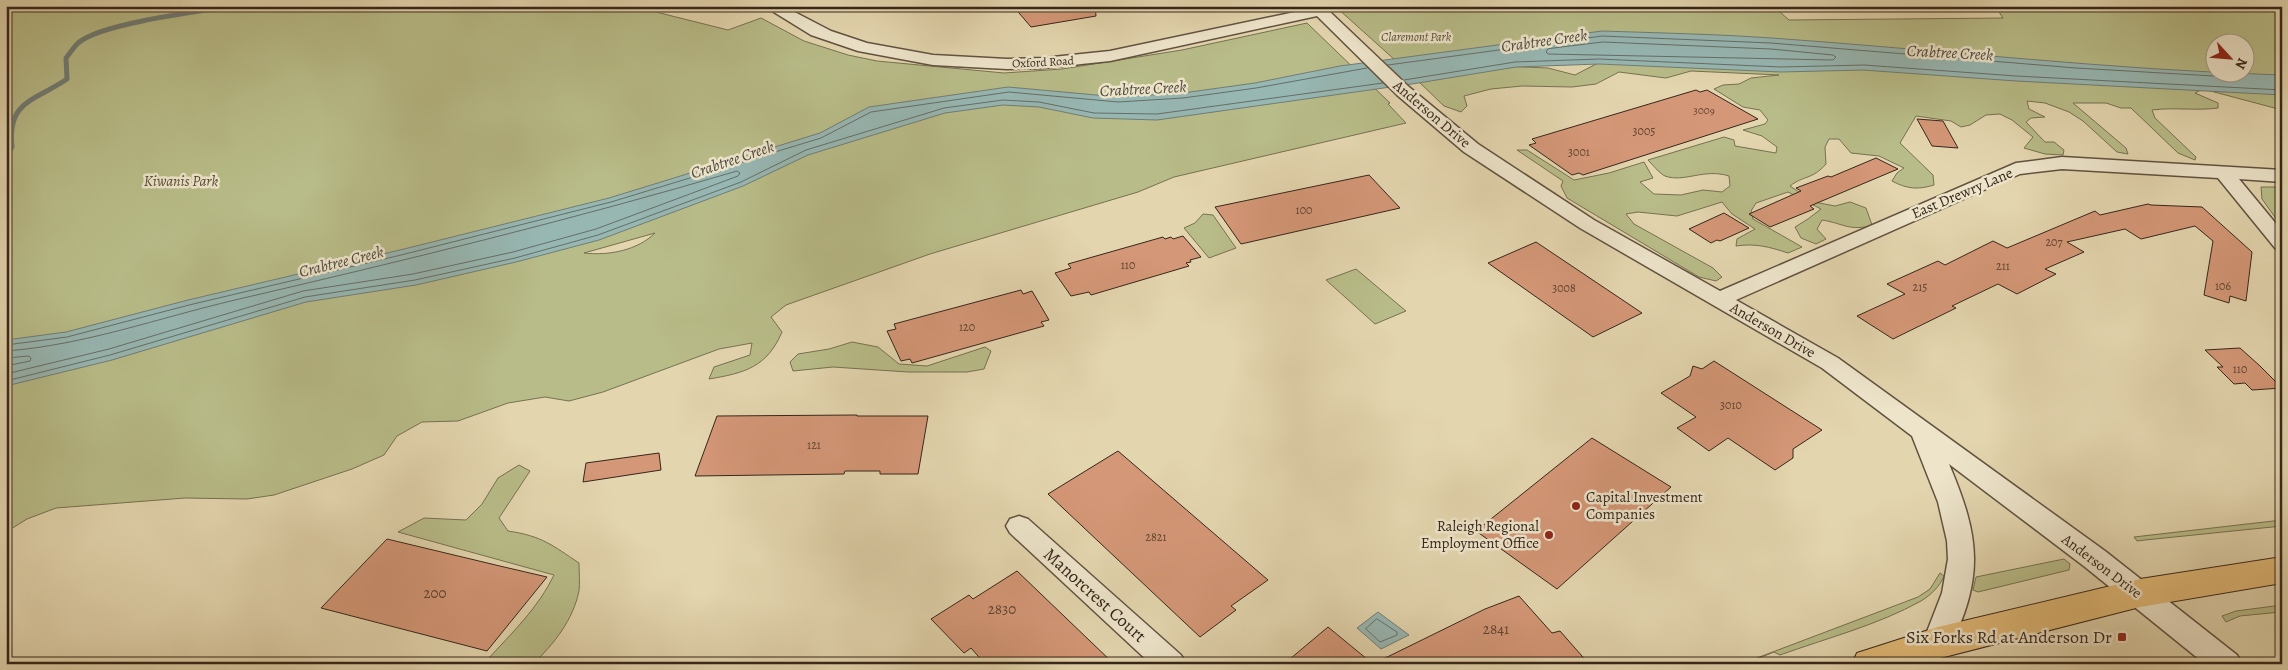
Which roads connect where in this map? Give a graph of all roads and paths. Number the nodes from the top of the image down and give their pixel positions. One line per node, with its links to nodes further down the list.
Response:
1 (772, 6): 2 (street, Oxford Road)
2 (1320, 8): 6 (street, Anderson Drive)
3 (2224, 173): 4 (street, East Drewry Lane); 5 (street); 6 (street, East Drewry Lane)
4 (2282, 176)
5 (2282, 244)
6 (1720, 299): 7 (street, Anderson Drive)
7 (1922, 430): 10 (street, Anderson Drive); 11 (street)
8 (1019, 526): 12 (street, Manorcrest Court)
9 (2282, 570): 10 (main road)
10 (2140, 593): 11 (main road); 14 (street, Anderson Drive)
11 (1938, 642): 13 (main road)
12 (1171, 664)
13 (1870, 664)
14 (2227, 664)

